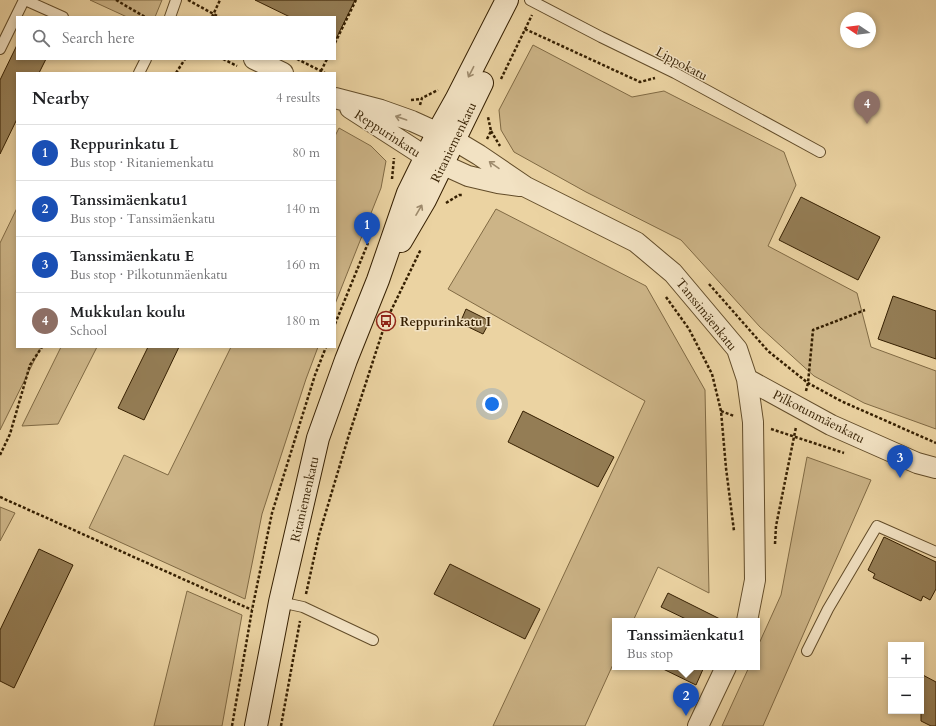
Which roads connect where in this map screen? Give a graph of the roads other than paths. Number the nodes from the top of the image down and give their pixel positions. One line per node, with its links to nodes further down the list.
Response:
1 (24, 0): 6 (lane); 8 (lane)
2 (176, 0): 9 (lane)
3 (507, 0): 17 (street, Ritaniemenkatu, one-way to 17)
4 (522, 0): 17 (street, Ritaniemenkatu)
5 (530, 0): 18 (lane, Lippokatu)
6 (16, 16)
7 (16, 16): 10 (lane)
8 (61, 16)
9 (170, 16)
10 (0, 49)
11 (146, 60): 13 (lane)
12 (256, 60): 14 (street)
13 (140, 72)
14 (281, 72)
15 (336, 98): 17 (street, Reppurinkatu, one-way to 15)
16 (336, 99): 19 (street, Reppurinkatu)
17 (446, 136): 19 (street, Ritaniemenkatu); 20 (street, Tanssimäenkatu, one-way to 17)
18 (820, 152)
19 (434, 161): 20 (street, Tanssimäenkatu); 24 (street, Ritaniemenkatu)
20 (526, 187): 21 (street, Tanssimäenkatu)
21 (747, 379): 22 (street, Pilkotunmäenkatu); 25 (street, Tanssimäenkatu)
22 (936, 468)
23 (936, 552): 27 (lane)
24 (280, 602): 26 (lane); 29 (street, Ritaniemenkatu)
25 (748, 618)
26 (373, 640)
27 (807, 652)
28 (725, 670): 30 (street)
29 (256, 726)
30 (698, 726)

